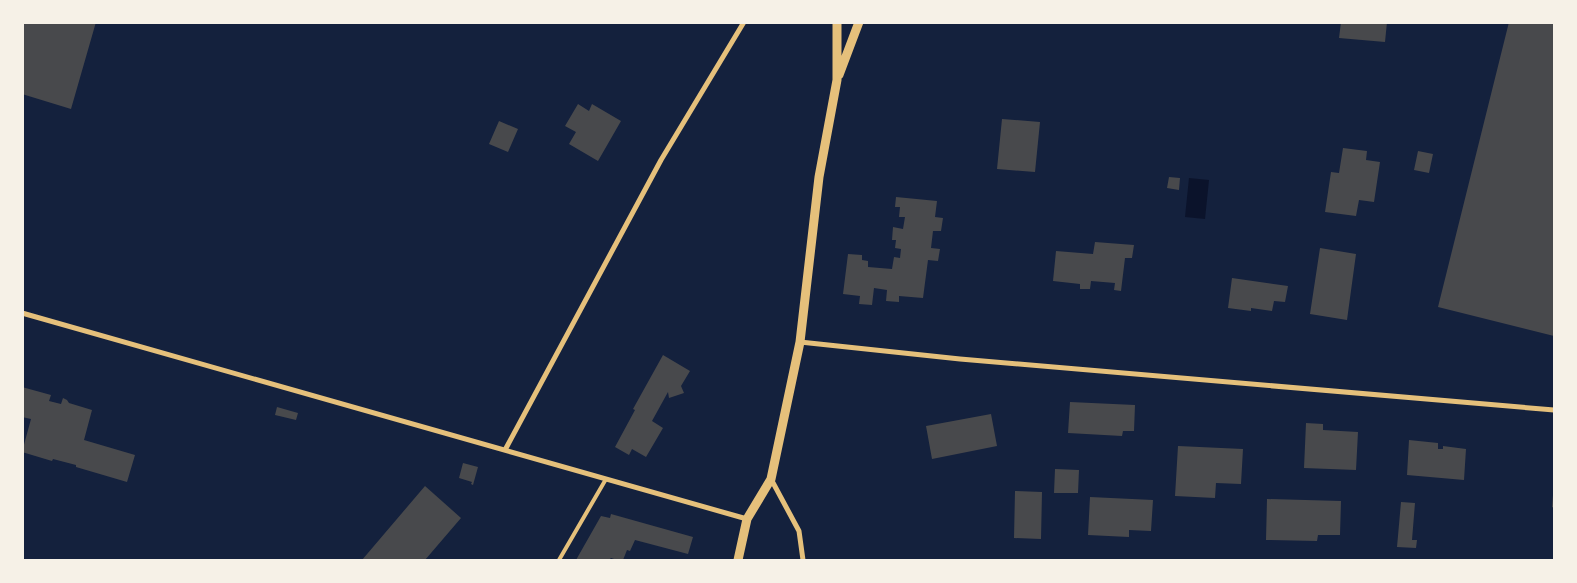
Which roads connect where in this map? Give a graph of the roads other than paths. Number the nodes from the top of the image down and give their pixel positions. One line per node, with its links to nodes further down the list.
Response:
1 (744, 22): 8 (street)
2 (837, 22): 4 (street)
3 (859, 22): 4 (street)
4 (837, 80): 6 (street)
5 (22, 313): 8 (street)
6 (800, 342): 7 (street); 10 (street)
7 (1554, 410)
8 (504, 450): 9 (street)
9 (606, 479): 11 (street); 12 (lane)
10 (771, 479): 11 (street); 14 (street)
11 (747, 519): 13 (street)
12 (559, 560)
13 (738, 560)
14 (803, 560)

